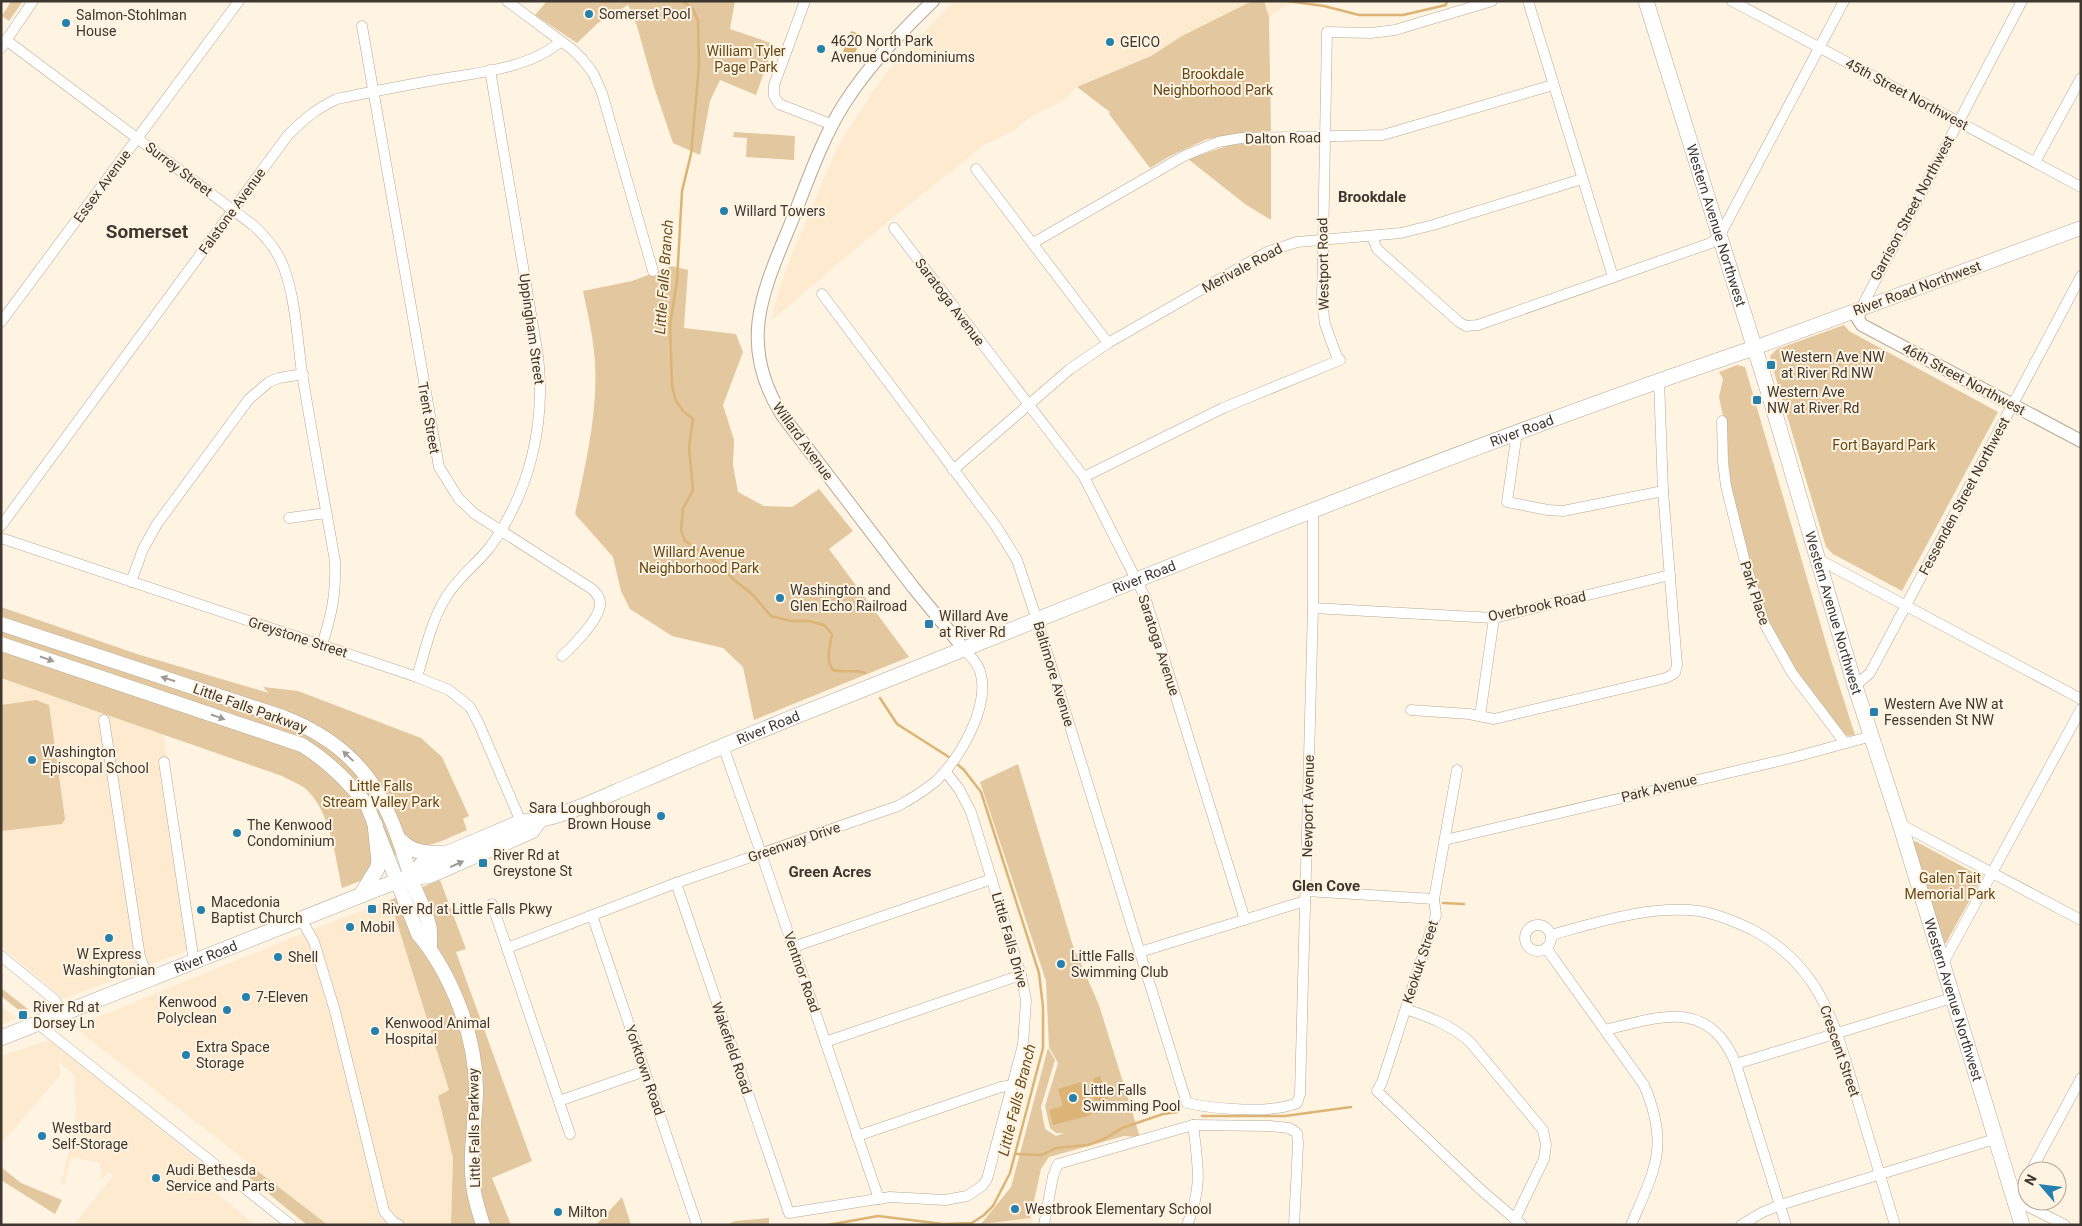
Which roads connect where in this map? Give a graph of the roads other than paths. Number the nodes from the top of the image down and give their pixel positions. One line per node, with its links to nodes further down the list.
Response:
1 (33, 1): 14 (street)
2 (239, 1): 23 (street, Essex Avenue)
3 (508, 1): 13 (street)
4 (806, 1): 21 (street)
5 (933, 1): 21 (street, Willard Avenue)
6 (1492, 1): 22 (street, Westport Road)
7 (1528, 1): 18 (street)
8 (1646, 1): 32 (main road, Western Avenue Northwest)
9 (1732, 1): 15 (street, 45th Street Northwest)
10 (1844, 1): 15 (street)
11 (2022, 1): 20 (street, Garrison Street Northwest)
12 (362, 26): 19 (street, Trent Street)
13 (561, 41): 16 (street, Falstone Avenue); 35 (street)
14 (4, 44): 23 (street, Surrey Street)
15 (1820, 48): 20 (street, 45th Street Northwest); 32 (street)
16 (490, 70): 19 (street, Falstone Avenue); 57 (street, Uppingham Street)
17 (2081, 78): 24 (street)
18 (1553, 85): 22 (street, Dalton Road); 26 (street)
19 (373, 91): 28 (street, Falstone Avenue); 57 (street, Trent Street)
20 (1958, 121): 24 (street, 45th Street Northwest); 39 (street, Garrison Street Northwest)
21 (833, 125): 70 (street, Willard Avenue)
22 (1324, 137): 33 (street, Westport Road); 34 (street, Dalton Road)
23 (137, 138): 28 (street, Surrey Street); 40 (street, Essex Avenue)
24 (2035, 162): 27 (street, 45th Street Northwest)
25 (976, 169): 34 (street)
26 (1582, 179): 31 (street, Merivale Road); 37 (street)
27 (2081, 187)
28 (233, 210): 43 (street, Surrey Street); 56 (street, Falstone Avenue)
29 (894, 228): 45 (street, Saratoga Avenue)
30 (2081, 228): 39 (main road, River Road Northwest)
31 (1372, 236): 33 (street, Merivale Road); 37 (street)
32 (1719, 237): 37 (street); 42 (main road, Western Avenue Northwest)
33 (1322, 239): 41 (street, Merivale Road); 51 (street, Westport Road)
34 (1032, 243): 41 (street)
35 (653, 272)
36 (2081, 276): 46 (street, Fessenden Street Northwest)
37 (1613, 277)
38 (822, 294): 50 (street, Baltimore Avenue)
39 (1860, 310): 42 (main road, River Road Northwest); 46 (street, 46th Street Northwest)
40 (1, 322)
41 (1108, 344): 45 (street, Merivale Road)
42 (1754, 348): 44 (main road, River Road); 59 (main road, Western Avenue Northwest)
43 (303, 374): 54 (street, Surrey Street); 62 (street)
44 (1660, 380): 48 (main road, River Road); 52 (street)
45 (1028, 404): 50 (street, Merivale Road); 51 (street, Saratoga Avenue)
46 (2012, 405): 49 (street, 46th Street Northwest); 63 (street, Fessenden Street Northwest)
47 (1722, 421): 80 (street, Park Place)
48 (1517, 432): 52 (street); 53 (main road, River Road)
49 (2081, 441)
50 (953, 470): 66 (street, Baltimore Avenue)
51 (1084, 477): 61 (street, Saratoga Avenue)
52 (1663, 491): 60 (street)
53 (1313, 508): 61 (main road, River Road); 64 (street, Newport Avenue)
54 (326, 513): 55 (street); 69 (street, Surrey Street)
55 (289, 518)
56 (1, 526)
57 (500, 531): 71 (street, Trent Street); 72 (street, Uppingham Street)
58 (1, 538): 62 (street, Greystone Street)
59 (1818, 559): 63 (street); 73 (main road, Western Avenue Northwest)
60 (1670, 575): 65 (street, Overbrook Road); 77 (street)
61 (1136, 580): 66 (main road, River Road); 104 (street, Saratoga Avenue)
62 (131, 582): 69 (street, Greystone Street)
63 (1906, 605): 73 (street, Fessenden Street Northwest); 74 (street)
64 (1313, 608): 65 (street, Overbrook Road); 99 (street, Newport Avenue)
65 (1494, 618): 77 (street)
66 (1037, 620): 70 (main road, River Road); 110 (street, Baltimore Avenue)
67 (1, 624): 90 (main road, Little Falls Parkway, one-way to 67)
68 (1, 644): 87 (main road, Little Falls Parkway, one-way to 87)
69 (322, 645): 72 (street, Greystone Street)
70 (964, 649): 81 (main road, River Road); 83 (street, Greenway Drive)
71 (562, 656)
72 (416, 677): 86 (street, Greystone Street)
73 (1855, 686): 79 (main road, Western Avenue Northwest)
74 (2081, 699)
75 (2081, 708): 94 (street)
76 (1411, 710): 77 (street)
77 (1480, 716)
78 (104, 720): 115 (street)
79 (1872, 736): 80 (street, Park Avenue); 88 (main road, Western Avenue Northwest)
80 (1845, 743): 89 (street, Park Avenue)
81 (723, 746): 85 (main road, River Road); 93 (street, Ventnor Road)
82 (164, 762): 112 (street)
83 (951, 764): 93 (street, Greenway Drive); 96 (street, Little Falls Drive)
84 (1457, 770): 89 (street, Keokuk Street)
85 (539, 821): 86 (main road, River Road); 92 (main road, River Road)
86 (521, 822): 91 (main road, River Road); 92 (main road)
87 (375, 824): 95 (main road, Little Falls Parkway); 98 (main road)
88 (1900, 824): 94 (street); 113 (main road, Western Avenue Northwest)
89 (1445, 840): 100 (street, Keokuk Street)
90 (401, 841): 91 (main road); 95 (main road, Little Falls Parkway)
91 (452, 852): 95 (main road, River Road)
92 (482, 853): 95 (main road, River Road, one-way to 92)
93 (761, 853): 97 (street, Greenway Drive); 108 (street, Ventnor Road)
94 (1992, 873): 105 (street); 113 (street)
95 (404, 879): 98 (main road, River Road); 144 (main road, Little Falls Parkway)
96 (992, 879): 108 (street); 114 (street, Little Falls Drive)
97 (676, 883): 102 (street, Greenway Drive); 140 (street, Wakefield Road)
98 (361, 895): 103 (main road, River Road)
99 (1305, 896): 100 (street); 104 (street); 129 (street, Newport Avenue)
100 (1434, 899): 117 (street, Keokuk Street)
101 (492, 904): 107 (street)
102 (592, 915): 107 (street, Greenway Drive); 125 (street, Yorktown Road)
103 (302, 919): 112 (main road, River Road); 143 (street)
104 (1244, 920): 110 (street)
105 (2081, 920)
106 (1551, 935): 109 (street); 109 (street); 121 (street, Crescent Street)
107 (507, 948): 128 (street)
108 (793, 948): 123 (street, Ventnor Road)
109 (1546, 948): 120 (street)
110 (1140, 952): 129 (street, Baltimore Avenue)
111 (1, 956): 118 (street)
112 (194, 962): 115 (main road, River Road)
113 (1942, 965): 116 (main road, Western Avenue Northwest)
114 (1021, 975): 123 (street); 127 (street, Little Falls Drive)
115 (150, 980): 118 (main road, River Road)
116 (1952, 998): 121 (street); 133 (main road, Western Avenue Northwest)
117 (1406, 1009): 141 (street, Keokuk Street); 141 (street)
118 (64, 1014): 119 (main road, River Road)
119 (38, 1024): 122 (main road, River Road); 142 (street)
120 (1605, 1030): 124 (street); 149 (street)
121 (1837, 1033): 124 (street); 135 (street, Crescent Street)
122 (1, 1038)
123 (825, 1042): 132 (street, Ventnor Road)
124 (1736, 1064): 139 (street)
125 (645, 1071): 128 (street); 145 (street, Yorktown Road)
126 (2081, 1078): 134 (street)
127 (1013, 1085): 132 (street); 137 (street, Little Falls Drive)
128 (559, 1101): 131 (street)
129 (1187, 1103)
130 (1193, 1125): 146 (street); 147 (street); 148 (street)
131 (570, 1134)
132 (857, 1136): 137 (street, Ventnor Road)
133 (1995, 1139): 135 (street); 138 (main road, Western Avenue Northwest)
134 (2036, 1161)
135 (1880, 1174): 139 (street); 152 (street, Crescent Street)
136 (2017, 1196): 138 (street)
137 (879, 1199): 140 (street, Little Falls Drive)
138 (2015, 1200): 153 (main road, Western Avenue Northwest); 154 (street)
139 (1780, 1205): 150 (street); 151 (street)
140 (788, 1213)
141 (1518, 1222)
142 (291, 1225)
143 (399, 1225)
144 (483, 1225)
145 (697, 1225)
146 (1044, 1225)
147 (1186, 1225)
148 (1294, 1225)
149 (1631, 1225)
150 (1741, 1225)
151 (1786, 1225)
152 (1895, 1225)
153 (2022, 1225)
154 (2065, 1225)

